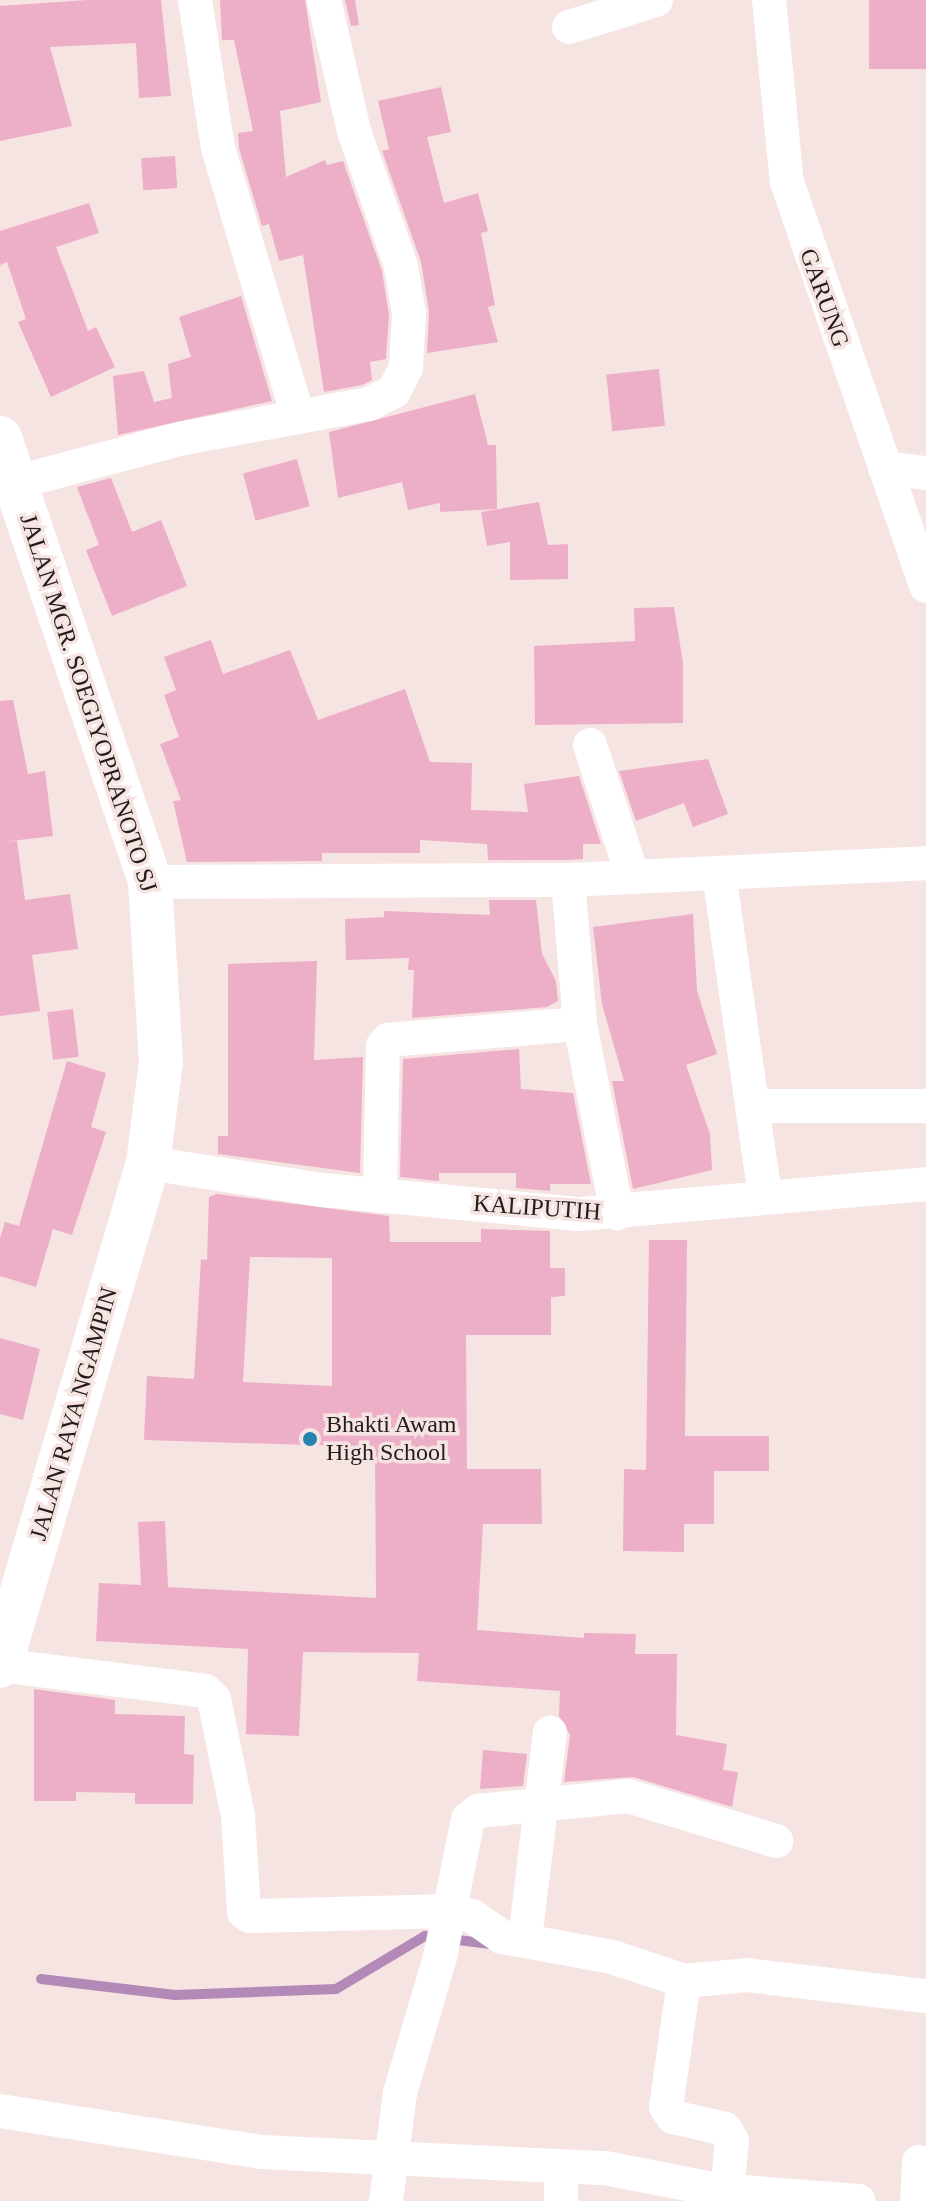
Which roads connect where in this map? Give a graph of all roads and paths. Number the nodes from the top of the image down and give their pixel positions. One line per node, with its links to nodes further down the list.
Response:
1 (195, 0): 6 (street)
2 (324, 0): 6 (street)
3 (656, 0): 5 (street)
4 (769, 0): 8 (street, GARUNG)
5 (569, 27)
6 (298, 417): 10 (street)
7 (0, 438): 10 (main road, JALAN MGR. SOEGIYOPRANOTO SJ)
8 (885, 468): 9 (street); 11 (street, GARUNG)
9 (926, 473)
10 (17, 482): 17 (main road, JALAN MGR. SOEGIYOPRANOTO SJ)
11 (926, 586)
12 (590, 745): 15 (street)
13 (926, 863): 14 (street)
14 (719, 873): 15 (street); 19 (street)
15 (633, 877): 16 (street)
16 (568, 880): 17 (street); 18 (street)
17 (150, 882): 21 (main road, JALAN MGR. SOEGIYOPRANOTO SJ)
18 (580, 1024): 24 (street); 25 (street)
19 (752, 1106): 20 (street); 23 (street)
20 (926, 1106)
21 (148, 1163): 24 (street, KALIPUTIH); 26 (main road, JALAN RAYA NGAMPIN)
22 (926, 1184): 23 (street, KALIPUTIH)
23 (765, 1195): 25 (street, KALIPUTIH)
24 (380, 1196): 25 (street, KALIPUTIH)
25 (617, 1213)
26 (0, 1665): 30 (street)
27 (550, 1733): 28 (street)
28 (545, 1806): 29 (street); 30 (street); 31 (street)
29 (776, 1841)
30 (450, 1911): 31 (street); 35 (street)
31 (525, 1939): 32 (street)
32 (682, 1993): 33 (street); 38 (street)
33 (926, 1996)
34 (0, 2111): 35 (street)
35 (390, 2159): 37 (street); 39 (street)
36 (919, 2162): 42 (street)
37 (561, 2166): 38 (street); 40 (street)
38 (727, 2191): 41 (street)
39 (386, 2201)
40 (561, 2201)
41 (859, 2201)
42 (917, 2201)

